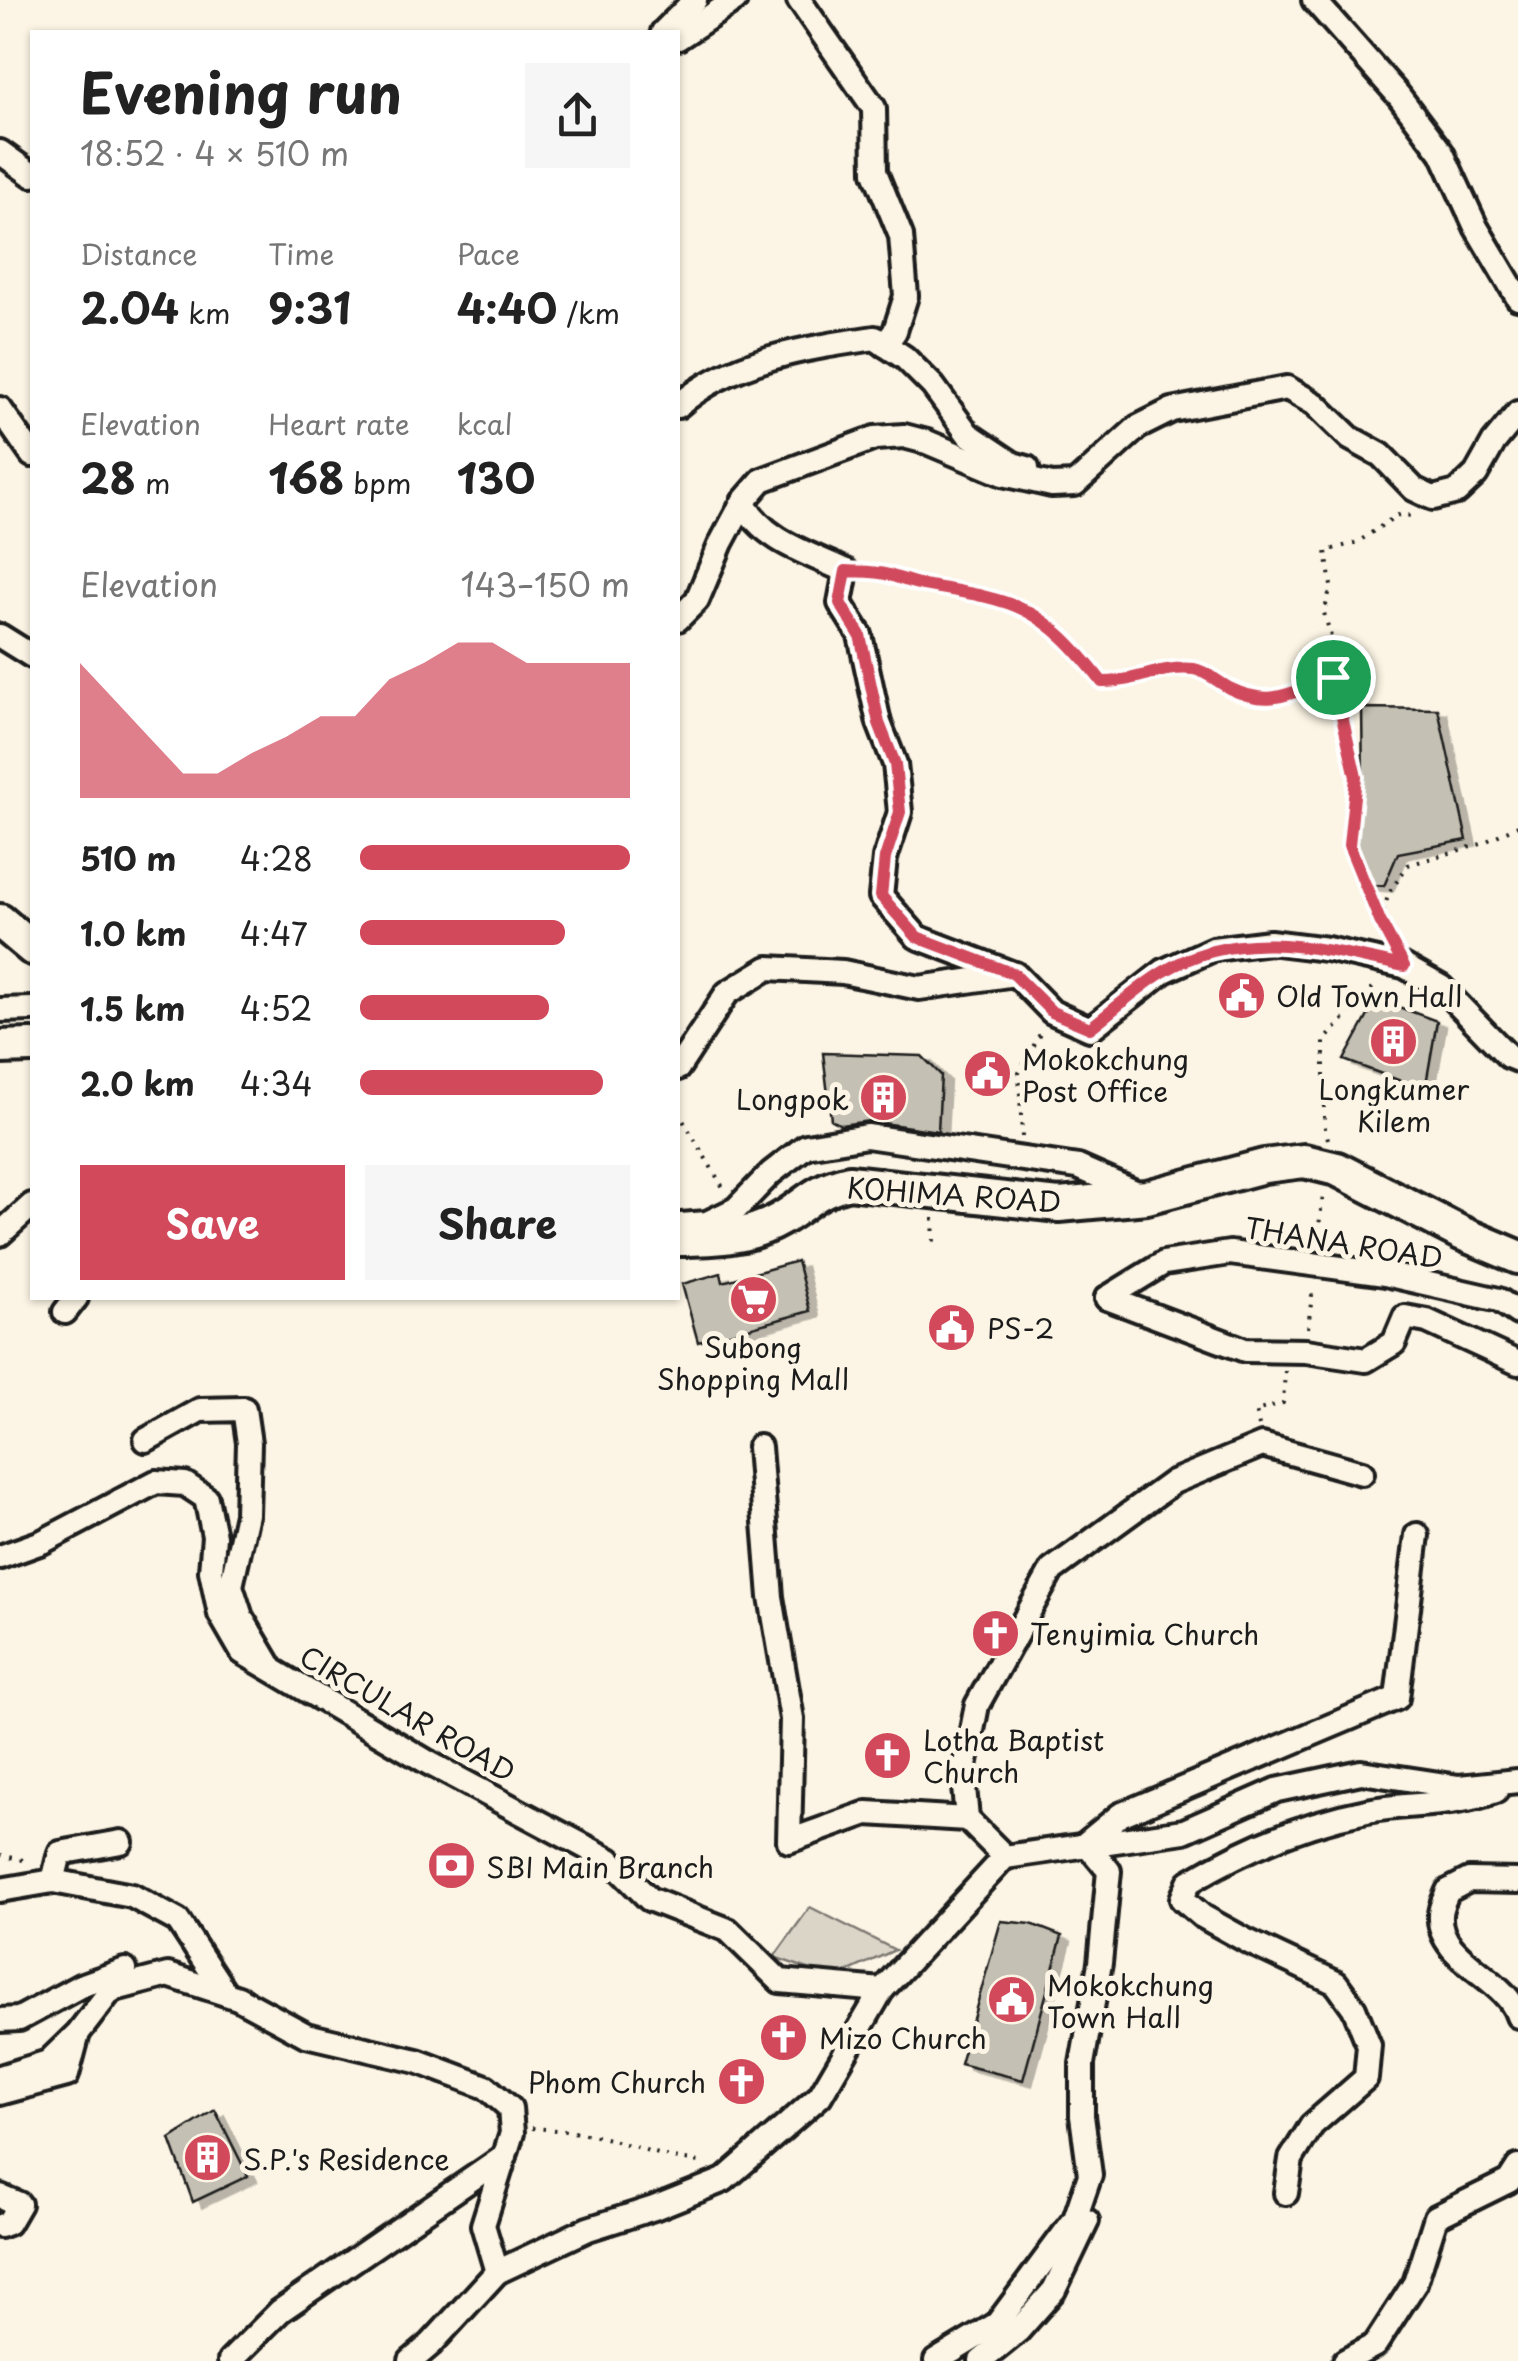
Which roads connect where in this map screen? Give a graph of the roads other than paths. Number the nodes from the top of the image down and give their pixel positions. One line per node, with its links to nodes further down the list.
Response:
1 (694, 0): 5 (street)
2 (735, 0): 6 (street)
3 (799, 0): 10 (street)
4 (1314, 0): 9 (street)
5 (665, 30)
6 (680, 37)
7 (0, 152): 8 (street)
8 (30, 174)
9 (1518, 298)
10 (885, 345): 11 (street); 15 (street)
11 (680, 404)
12 (0, 409): 14 (street)
13 (1518, 412): 15 (street)
14 (30, 452)
15 (1076, 484): 16 (street)
16 (742, 502): 17 (street); 24 (street)
17 (680, 617)
18 (0, 636): 20 (street)
19 (0, 653): 21 (street)
20 (30, 655)
21 (30, 664)
22 (0, 921): 23 (highway)
23 (30, 946)
24 (1014, 974): 29 (street); 30 (street)
25 (30, 1009): 26 (street)
26 (0, 1010)
27 (30, 1046): 28 (highway)
28 (0, 1047)
29 (1518, 1060)
30 (680, 1065)
31 (1147, 1197): 33 (street); 35 (highway, KOHIMA ROAD); 36 (highway, KOHIMA ROAD)
32 (30, 1207): 34 (street)
33 (680, 1226)
34 (0, 1234)
35 (680, 1239)
36 (1518, 1258)
37 (1518, 1313): 38 (street, THANA ROAD)
38 (1518, 1362)
39 (146, 1440): 44 (street)
40 (759, 1447): 46 (street)
41 (1362, 1473): 46 (street)
42 (1416, 1535): 48 (street)
43 (0, 1557): 44 (street, CIRCULAR ROAD)
44 (272, 1669): 54 (street, CIRCULAR ROAD)
45 (1518, 1782): 48 (street); 66 (street)
46 (967, 1820): 49 (street)
47 (122, 1842): 50 (street)
48 (1086, 1843): 49 (street); 65 (street)
49 (1004, 1858): 54 (street)
50 (54, 1881): 52 (street); 55 (street)
51 (1518, 1881): 56 (street)
52 (0, 1890)
53 (168, 1975): 55 (street); 57 (street); 58 (street)
54 (882, 1990): 69 (street)
55 (226, 1994): 63 (street)
56 (1518, 2016)
57 (0, 2020)
58 (78, 2033): 59 (street); 62 (street)
59 (48, 2062): 60 (street); 61 (street)
60 (0, 2064)
61 (0, 2077)
62 (0, 2093)
63 (505, 2156): 69 (street); 70 (street)
64 (1518, 2167): 74 (street)
65 (1090, 2175): 72 (street); 73 (street)
66 (1286, 2193)
67 (0, 2196): 68 (street)
68 (0, 2226)
69 (497, 2272): 71 (street)
70 (230, 2361)
71 (410, 2361)
72 (936, 2361)
73 (981, 2361)
74 (1345, 2361)

